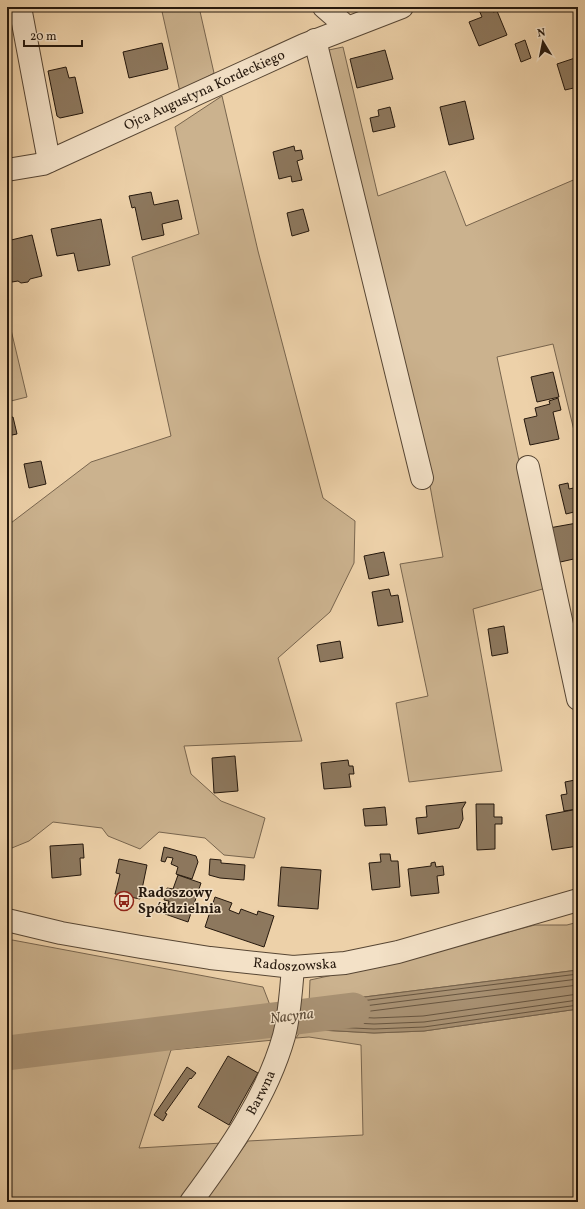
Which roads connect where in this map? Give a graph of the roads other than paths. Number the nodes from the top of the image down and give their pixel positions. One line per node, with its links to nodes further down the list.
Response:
1 (20, 7): 6 (street)
2 (324, 7): 4 (street)
3 (402, 7): 4 (street, Ojca Augustyna Kordeckiego)
4 (347, 27): 5 (street, Ojca Augustyna Kordeckiego)
5 (315, 40): 6 (street, Ojca Augustyna Kordeckiego); 9 (street)
6 (49, 161): 7 (street, Ojca Augustyna Kordeckiego)
7 (7, 170)
8 (528, 467): 10 (street)
9 (422, 478)
10 (578, 699)
11 (578, 900): 13 (street, Radoszowska)
12 (7, 920): 13 (street, Radoszowska)
13 (293, 967): 14 (street, Barwna)
14 (191, 1202)

